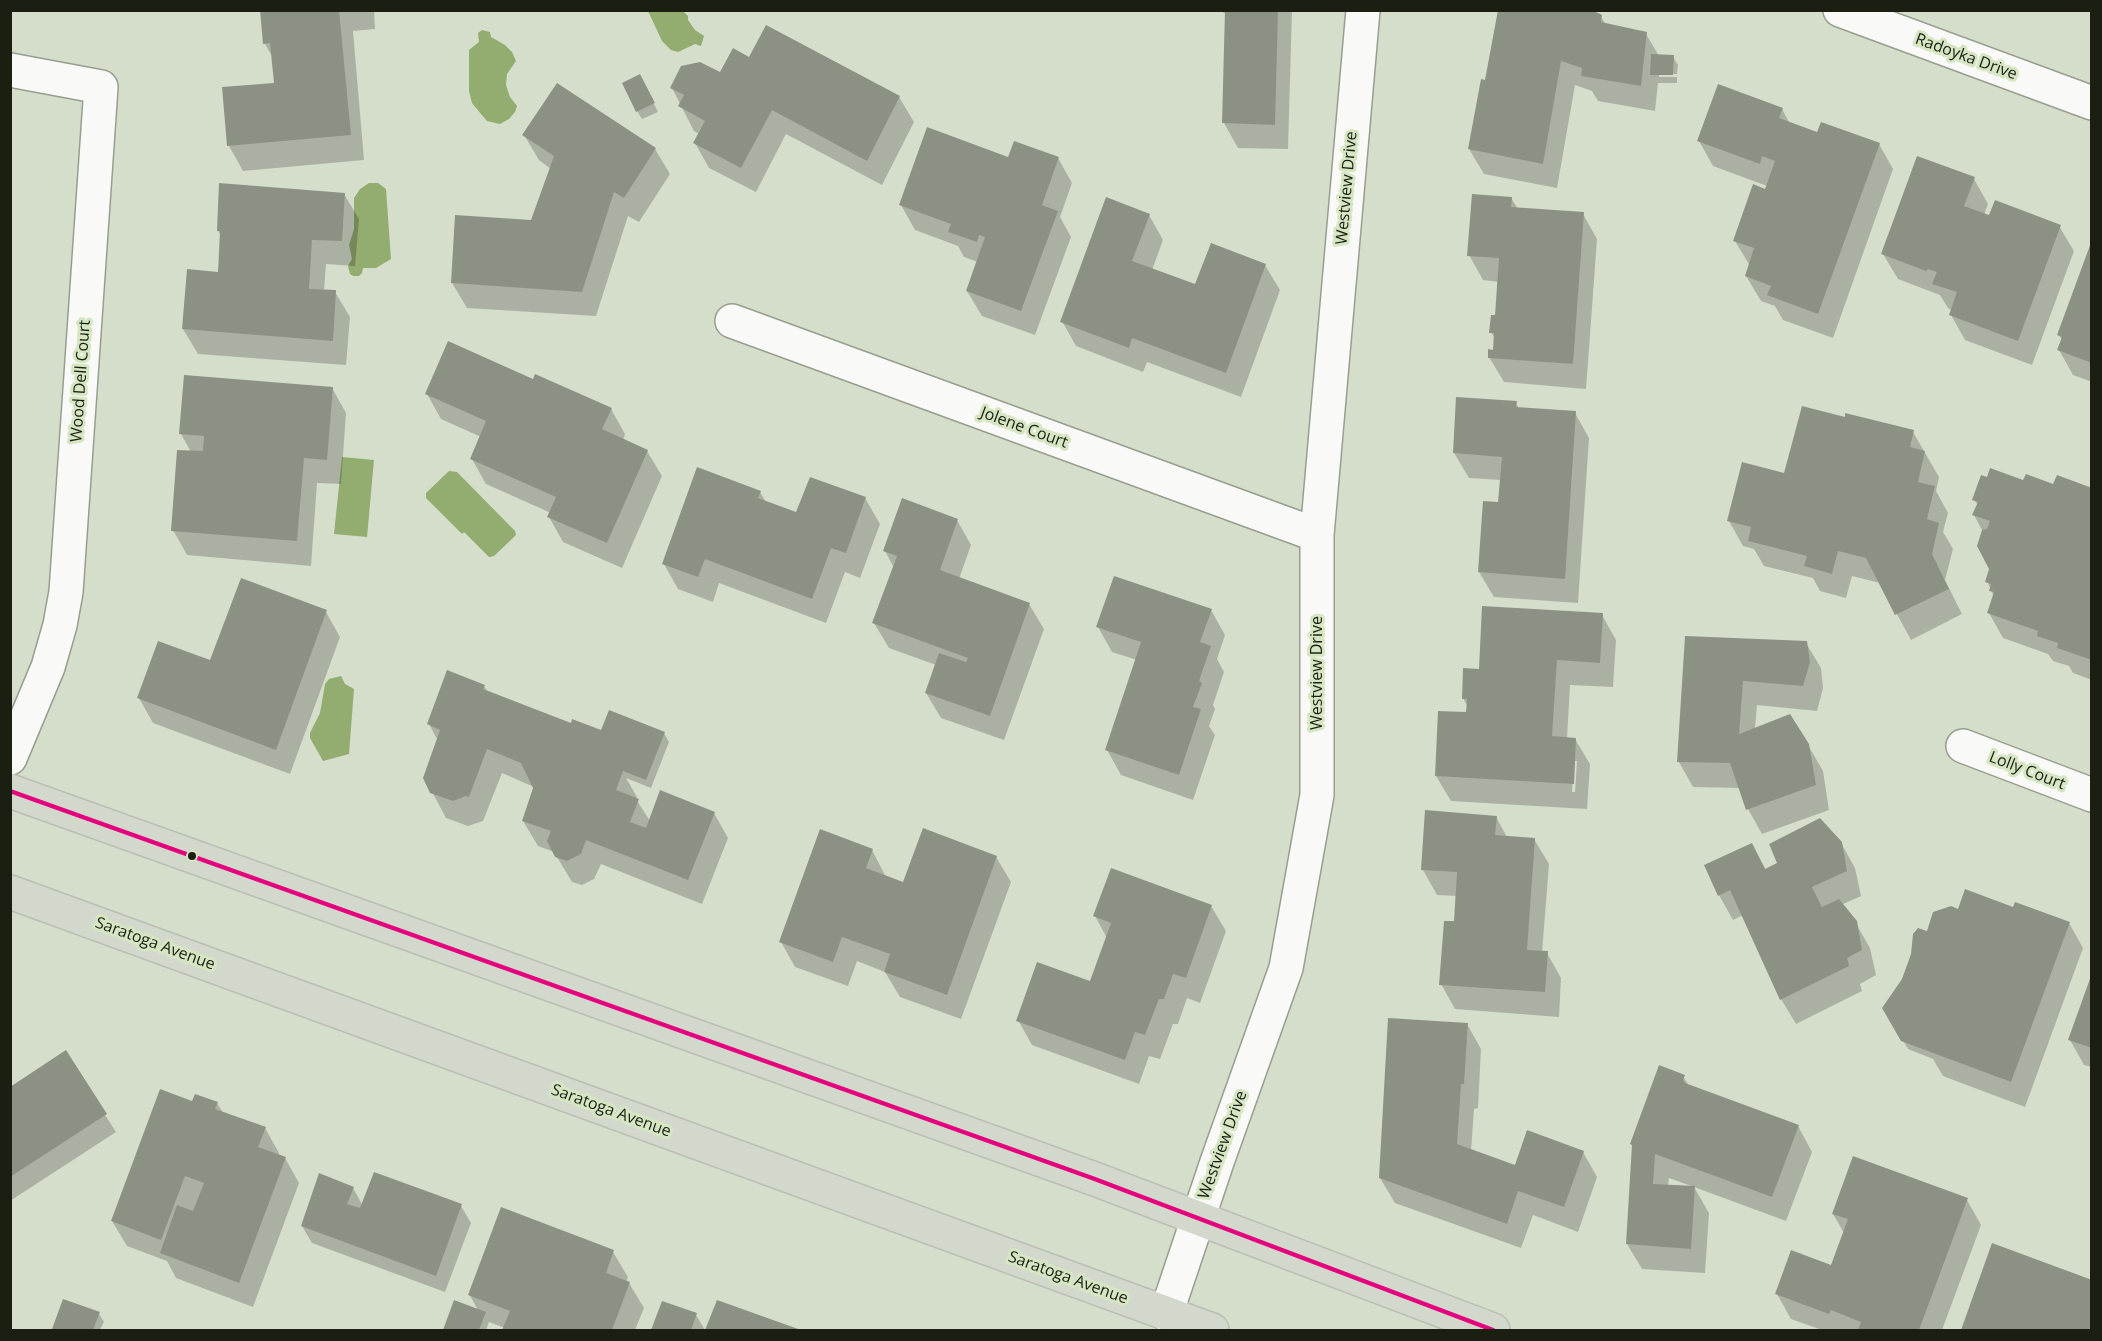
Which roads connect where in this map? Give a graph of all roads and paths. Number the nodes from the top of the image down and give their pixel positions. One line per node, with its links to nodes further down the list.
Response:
1 (1363, 10): 6 (street, Westview Drive)
2 (1840, 10): 4 (street, Radoyka Drive)
3 (10, 70): 8 (street, Wood Dell Court)
4 (2091, 103)
5 (732, 321): 6 (street, Jolene Court)
6 (1317, 535): 12 (street, Westview Drive)
7 (1963, 746): 10 (street, Lolly Court)
8 (10, 758)
9 (10, 791): 12 (highway)
10 (2091, 795)
11 (10, 892): 13 (highway, Saratoga Avenue)
12 (1198, 1218): 13 (street, Westview Drive); 15 (highway)
13 (1166, 1314): 14 (highway, Saratoga Avenue)
14 (1212, 1330)
15 (1493, 1330)

